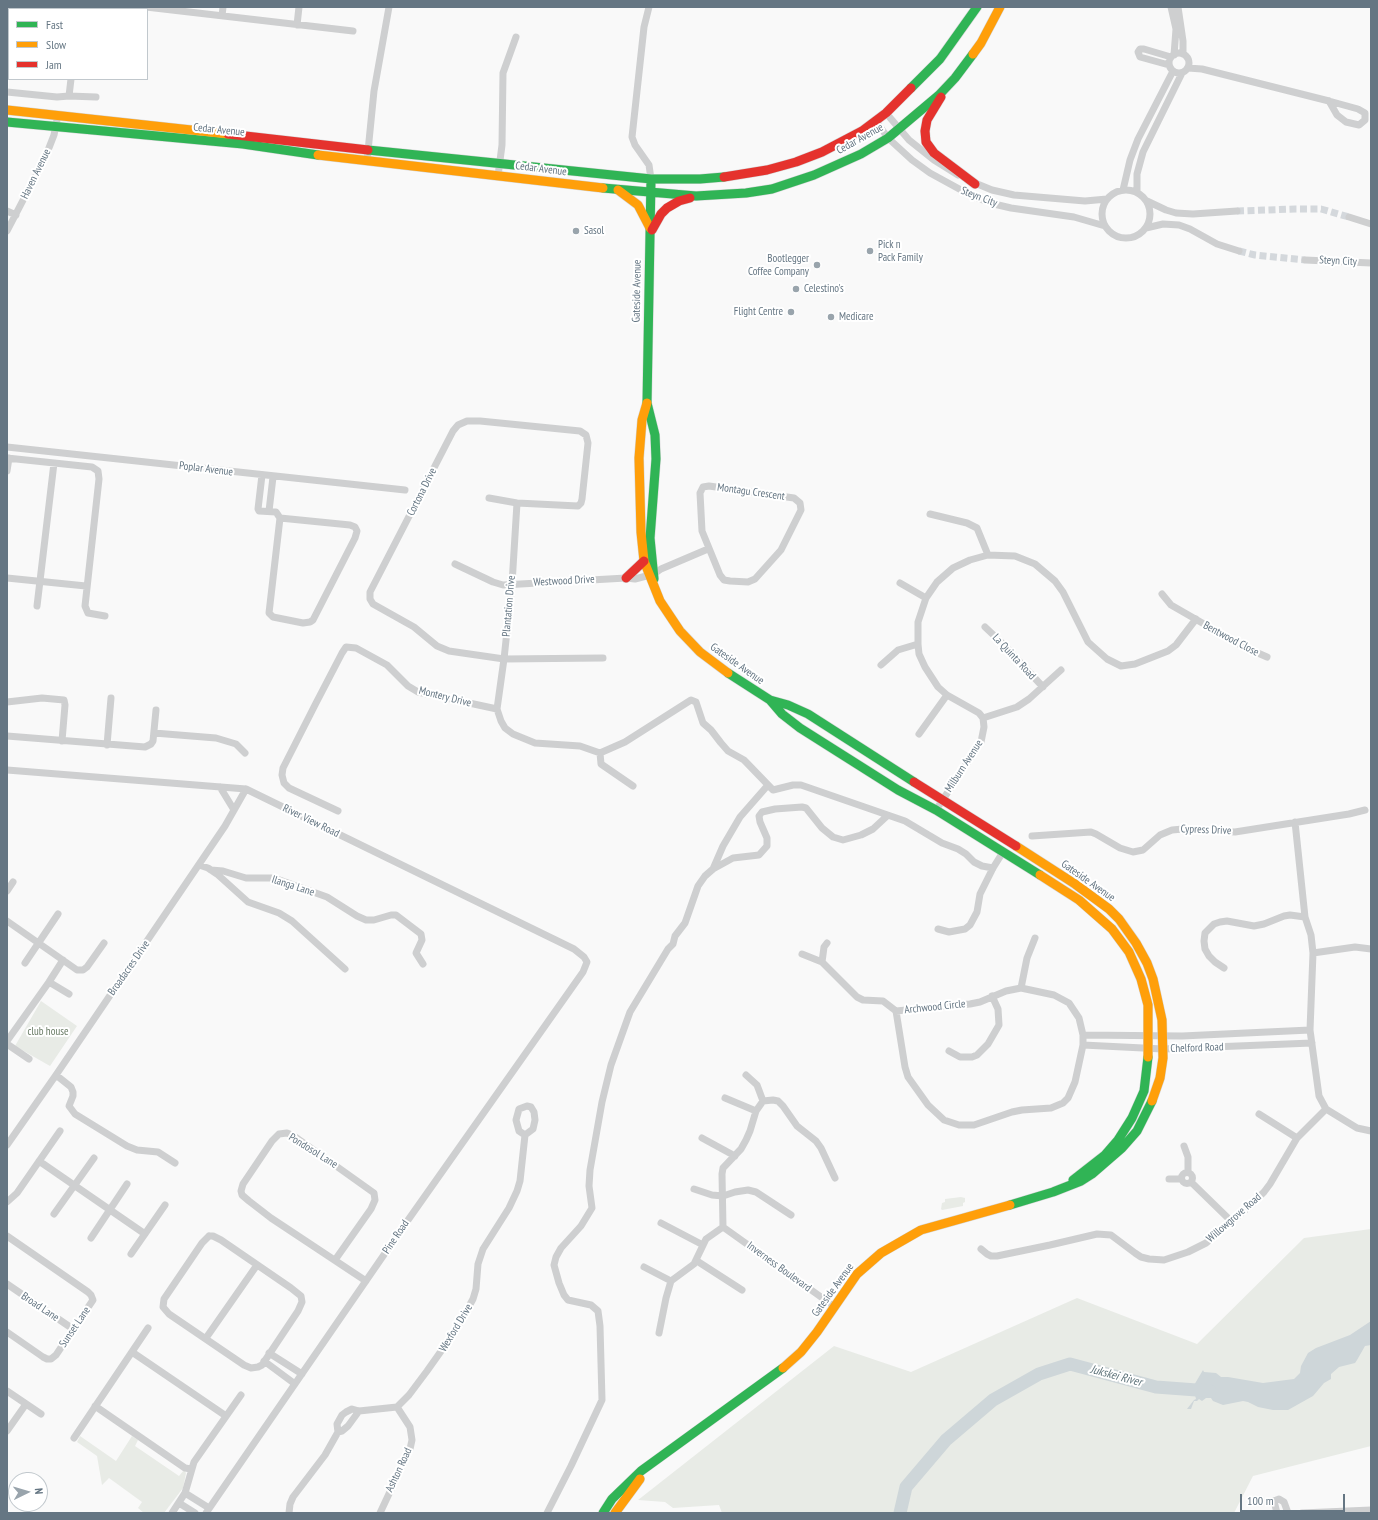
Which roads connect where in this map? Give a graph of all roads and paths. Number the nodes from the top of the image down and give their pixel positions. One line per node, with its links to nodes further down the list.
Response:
1 (223, 7): 10 (street)
2 (299, 7): 11 (street)
3 (389, 7): 33 (street)
4 (649, 7): 37 (street)
5 (977, 7): 25 (street, Cedar Avenue)
6 (1000, 7): 18 (street, Cedar Avenue)
7 (1172, 7): 15 (street)
8 (1178, 7): 14 (street)
9 (148, 8): 10 (street)
10 (222, 16): 11 (street)
11 (297, 25): 12 (street)
12 (353, 31)
13 (516, 37): 35 (street)
14 (1183, 54): 15 (street); 17 (street)
15 (1172, 56): 16 (street); 16 (street)
16 (1171, 68): 17 (street); 40 (street)
17 (1186, 68): 23 (street); 42 (street)
18 (955, 78): 30 (street, Cedar Avenue); 38 (street)
19 (71, 80): 21 (street)
20 (7, 92): 21 (street)
21 (69, 96): 22 (street)
22 (96, 97)
23 (1329, 101): 23 (street)
24 (7, 110): 26 (street, Cedar Avenue)
25 (886, 112): 27 (street, Cedar Avenue); 30 (street, Steyn City)
26 (58, 115): 29 (street, Haven Avenue); 31 (street, Cedar Avenue)
27 (876, 121): 32 (street, Steyn City); 37 (street, Cedar Avenue)
28 (7, 122): 29 (street, Cedar Avenue)
29 (56, 127): 31 (street, Cedar Avenue); 48 (street, Haven Avenue)
30 (899, 129): 32 (street, Cedar Avenue); 38 (street, Steyn City)
31 (194, 135): 33 (street, Cedar Avenue); 34 (street, Cedar Avenue)
32 (888, 138): 43 (street, Cedar Avenue); 51 (street, Steyn City)
33 (368, 150): 34 (street); 35 (street, Cedar Avenue)
34 (367, 161): 36 (street, Cedar Avenue)
35 (500, 164): 36 (street); 37 (street, Cedar Avenue)
36 (498, 176): 39 (street, Cedar Avenue)
37 (651, 178): 41 (street, Gateside Avenue)
38 (975, 184): 44 (street, Steyn City)
39 (618, 190): 41 (street, Cedar Avenue); 53 (street)
40 (1123, 190): 42 (street); 44 (street)
41 (652, 192): 43 (street, Cedar Avenue); 53 (street, Gateside Avenue)
42 (1138, 192): 45 (street)
43 (696, 196): 53 (street)
44 (1107, 199): 51 (street)
45 (1147, 201): 47 (street); 52 (street)
46 (7, 211): 48 (street)
47 (1237, 211)
48 (16, 215): 54 (street, Haven Avenue)
49 (1349, 217): 50 (street)
50 (1371, 224)
51 (1106, 226): 52 (street)
52 (1146, 228): 55 (street)
53 (651, 230): 58 (street, Gateside Avenue)
54 (7, 231)
55 (1239, 251)
56 (1305, 260): 57 (street, Steyn City)
57 (1371, 263)
58 (647, 403): 73 (street, Gateside Avenue); 77 (street, Gateside Avenue)
59 (7, 447): 63 (street, Poplar Avenue)
60 (8, 458): 61 (street); 62 (street)
61 (54, 463): 78 (street); 81 (street)
62 (7, 471)
63 (262, 475): 64 (street, Poplar Avenue); 68 (street)
64 (273, 477): 65 (street, Poplar Avenue); 68 (street)
65 (405, 490)
66 (489, 498): 67 (street, Cortona Drive)
67 (517, 503): 80 (street, Plantation Drive); 91 (street, Cortona Drive)
68 (269, 511): 70 (street)
69 (930, 514): 72 (street)
70 (280, 518): 70 (street)
71 (708, 549): 71 (street, Montagu Crescent); 77 (street)
72 (988, 555): 83 (street); 86 (street, Bentwood Close)
73 (644, 561): 76 (street); 77 (street, Gateside Avenue)
74 (455, 564): 80 (street, Westwood Drive)
75 (7, 578): 78 (street)
76 (626, 578): 77 (street, Westwood Drive); 80 (street, Westwood Drive)
77 (652, 578): 97 (street, Gateside Avenue)
78 (40, 582): 81 (street); 84 (street)
79 (900, 583): 83 (street)
80 (512, 584): 91 (street, Plantation Drive)
81 (86, 586): 85 (street)
82 (1162, 594): 86 (street, Bentwood Close)
83 (926, 598): 88 (street)
84 (37, 606)
85 (105, 616)
86 (1196, 619): 89 (street, Bentwood Close)
87 (985, 627): 94 (street, La Quinta Road)
88 (918, 644): 92 (street); 95 (street)
89 (1267, 657)
90 (603, 658): 91 (street, Cortona Drive)
91 (504, 659): 99 (street, Plantation Drive)
92 (881, 665)
93 (1061, 670): 94 (street)
94 (1043, 687): 101 (street)
95 (947, 696): 101 (street); 103 (street)
96 (111, 698): 106 (street)
97 (770, 700): 114 (street, Gateside Avenue); 116 (street, Gateside Avenue)
98 (7, 702): 105 (street)
99 (497, 709): 108 (street); 118 (street, Montery Drive)
100 (156, 710): 102 (street)
101 (983, 718): 114 (street, Milburn Avenue)
102 (154, 732): 106 (street); 107 (street)
103 (919, 734)
104 (7, 736): 105 (street)
105 (62, 741): 106 (street)
106 (107, 745)
107 (245, 753)
108 (600, 753): 110 (street); 111 (street)
109 (7, 770): 112 (street, River View Road)
110 (768, 785): 119 (street); 125 (street)
111 (634, 786)
112 (220, 787): 113 (street, River View Road); 115 (street)
113 (246, 790): 115 (street, Broadacres Drive); 142 (street, River View Road)
114 (942, 800): 116 (street, Milburn Avenue); 154 (street, Gateside Avenue)
115 (234, 810): 123 (street, Broadacres Drive)
116 (936, 810): 122 (street, Gateside Avenue)
117 (1365, 810): 120 (street, Cypress Drive)
118 (338, 811)
119 (887, 816): 124 (street); 125 (street)
120 (1295, 822): 121 (street, Cypress Drive); 130 (street)
121 (1032, 836)
122 (1003, 852): 124 (street); 153 (street, Gateside Avenue)
123 (199, 865): 126 (street, Ilanga Lane); 165 (street, Broadacres Drive)
124 (993, 868): 132 (street)
125 (713, 869): 247 (street)
126 (211, 870): 144 (street, Ilanga Lane); 146 (street, Ilanga Lane)
127 (13, 882): 128 (street)
128 (7, 891)
129 (58, 914): 135 (street)
130 (1305, 917): 138 (street); 145 (street)
131 (7, 921): 135 (street)
132 (938, 929)
133 (1035, 938): 148 (street)
134 (827, 942): 143 (street)
135 (38, 943): 140 (street); 141 (street)
136 (104, 943): 140 (street)
137 (1371, 949): 138 (street)
138 (1313, 953): 152 (street)
139 (802, 954): 143 (street)
140 (63, 960): 147 (street)
141 (25, 962)
142 (587, 962): 211 (street, Pine Road)
143 (822, 962): 151 (street)
144 (423, 964)
145 (1224, 968)
146 (345, 969)
147 (49, 982): 149 (street); 157 (street)
148 (1021, 988): 150 (street, Archwood Circle); 155 (street, Archwood Circle)
149 (68, 994)
150 (992, 996): 151 (street, Archwood Circle); 163 (street)
151 (896, 1011): 159 (street, Archwood Circle)
152 (1310, 1030): 154 (street, Chelford Road); 158 (street)
153 (1149, 1034): 154 (street, Chelford Road); 156 (street, Chelford Road); 161 (street, Gateside Avenue)
154 (1162, 1034): 162 (street, Gateside Avenue)
155 (1083, 1035): 156 (street, Chelford Road); 159 (street, Archwood Circle)
156 (1130, 1035): 160 (street)
157 (7, 1043): 164 (street)
158 (1312, 1043): 162 (street, Chelford Road); 169 (street)
159 (1083, 1045): 160 (street, Chelford Road)
160 (1130, 1047): 161 (street, Chelford Road)
161 (1149, 1049): 162 (street, Chelford Road); 190 (street, Gateside Avenue)
162 (1163, 1049): 190 (street, Gateside Avenue)
163 (949, 1051)
164 (29, 1059)
165 (56, 1075): 177 (street, Broadacres Drive); 182 (street)
166 (746, 1075): 168 (street)
167 (725, 1098): 170 (street)
168 (763, 1101): 170 (street); 184 (street)
169 (1326, 1109): 172 (street); 176 (street, Willowgrove Road)
170 (756, 1111): 179 (street)
171 (1260, 1114): 176 (street)
172 (1371, 1131)
173 (60, 1132): 181 (street)
174 (525, 1135): 230 (street, Wexford Drive)
175 (702, 1138): 179 (street)
176 (1297, 1138): 198 (street, Willowgrove Road)
177 (7, 1145)
178 (1184, 1146): 183 (street)
179 (734, 1156): 192 (street)
180 (94, 1158): 189 (street)
181 (39, 1161): 189 (street); 193 (street)
182 (175, 1163)
183 (1188, 1172): 186 (street); 187 (street)
184 (835, 1178)
185 (1169, 1179): 186 (street)
186 (1181, 1179): 187 (street)
187 (1191, 1182): 198 (street)
188 (127, 1184): 195 (street)
189 (74, 1186): 195 (street); 196 (street)
190 (1067, 1186): 215 (street, Gateside Avenue)
191 (694, 1189): 192 (street)
192 (723, 1196): 197 (street); 200 (street)
193 (7, 1202)
194 (165, 1205): 201 (street)
195 (110, 1210): 201 (street); 203 (street)
196 (54, 1214)
197 (791, 1215)
198 (1231, 1221): 205 (street, Willowgrove Road)
199 (661, 1222): 204 (street)
200 (723, 1227): 204 (street); 215 (street, Inverness Boulevard)
201 (145, 1234): 206 (street)
202 (7, 1236): 217 (street, Sunset Lane)
203 (91, 1238)
204 (703, 1245): 208 (street)
205 (981, 1249)
206 (131, 1254)
207 (335, 1260): 207 (street, Pondosol Lane); 211 (street, Pondosol Lane)
208 (697, 1260): 212 (street); 214 (street)
209 (257, 1265): 220 (street); 220 (street); 222 (street)
210 (644, 1267): 212 (street)
211 (366, 1281): 224 (street, Pine Road)
212 (671, 1281): 219 (street)
213 (7, 1284): 217 (street, Broad Lane)
214 (742, 1290)
215 (835, 1307): 237 (street, Gateside Avenue)
216 (148, 1328): 221 (street)
217 (73, 1329): 218 (street, Sunset Lane)
218 (7, 1332)
219 (659, 1333)
220 (206, 1338): 223 (street)
221 (132, 1352): 229 (street); 233 (street)
222 (269, 1353): 223 (street); 224 (street)
223 (264, 1361): 225 (street)
224 (302, 1374): 225 (street, Pine Road)
225 (295, 1384): 242 (street, Pine Road)
226 (7, 1391): 228 (street)
227 (241, 1395): 233 (street)
228 (26, 1404): 232 (street); 234 (street)
229 (95, 1406): 236 (street); 238 (street)
230 (397, 1407): 231 (street); 246 (street, Ashton Road)
231 (359, 1411): 235 (street); 235 (street)
232 (41, 1414)
233 (226, 1416): 238 (street)
234 (7, 1431)
235 (338, 1432): 245 (street)
236 (74, 1438)
237 (650, 1465): 248 (street, Gateside Avenue); 249 (street, Gateside Avenue)
238 (191, 1468): 239 (street)
239 (185, 1493): 240 (street); 242 (street)
240 (179, 1503): 243 (street); 244 (street)
241 (1371, 1510): 252 (street)
242 (208, 1511)
243 (172, 1513)
244 (195, 1513)
245 (289, 1513)
246 (380, 1513)
247 (547, 1513)
248 (603, 1513)
249 (615, 1513)
250 (1277, 1513): 251 (street)
251 (1288, 1513)
252 (1302, 1513)

